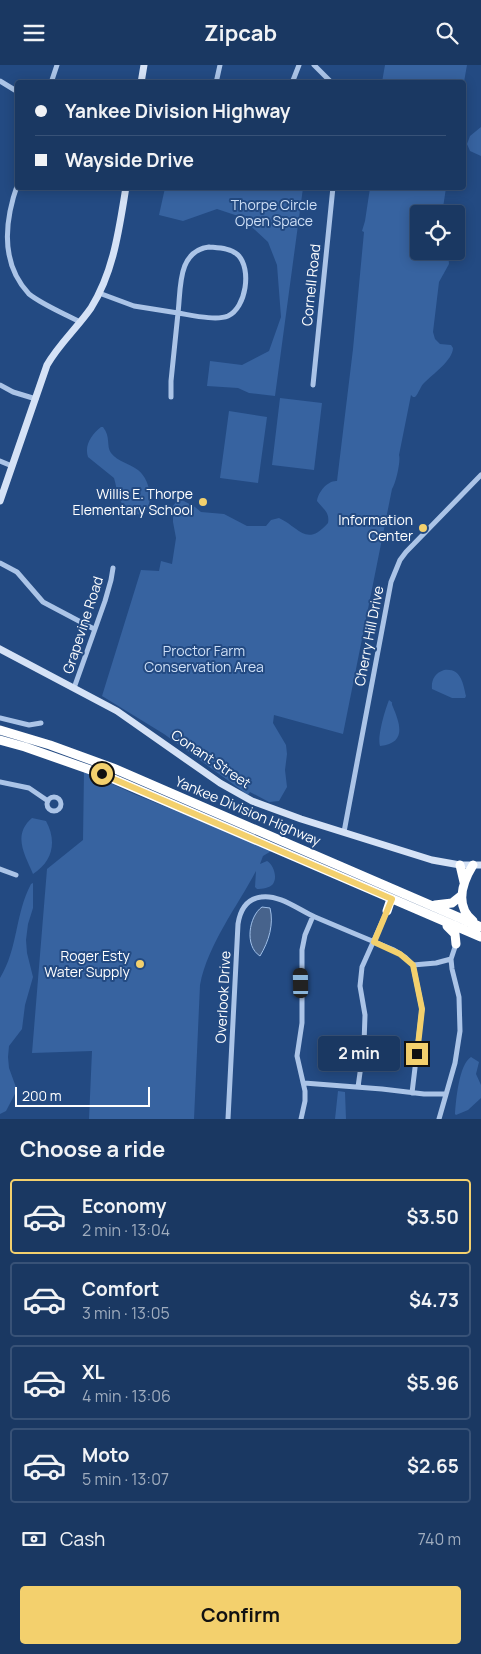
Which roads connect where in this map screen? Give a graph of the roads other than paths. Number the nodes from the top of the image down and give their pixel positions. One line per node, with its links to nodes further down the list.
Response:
1 (57, 65): 6 (street)
2 (144, 65): 7 (main road)
3 (220, 65): 8 (street)
4 (299, 65): 9 (street)
5 (314, 65): 10 (street)
6 (52, 80)
7 (142, 80)
8 (217, 80)
9 (293, 80)
10 (329, 80)
11 (0, 81): 12 (street)
12 (15, 91)
13 (16, 190): 18 (street)
14 (125, 190): 16 (main road)
15 (333, 190): 20 (street, Cornell Road)
16 (99, 293): 17 (street); 18 (main road)
17 (178, 313): 17 (street); 21 (street)
18 (80, 322): 22 (main road)
19 (0, 385): 22 (street)
20 (312, 385)
21 (171, 397)
22 (36, 399): 24 (main road)
23 (0, 461): 24 (street)
24 (12, 465): 26 (main road)
25 (481, 475): 38 (street, Cherry Hill Drive)
26 (0, 501)
27 (0, 563): 29 (street)
28 (113, 568): 29 (street, Grapevine Road)
29 (94, 629): 31 (street, Grapevine Road)
30 (0, 649): 31 (main road, Conant Street)
31 (74, 688): 38 (main road, Conant Street)
32 (0, 718): 33 (street)
33 (41, 723)
34 (0, 730): 46 (highway, Yankee Division Highway)
35 (0, 740): 45 (highway, Yankee Division Highway)
36 (0, 782): 37 (street)
37 (48, 801)
38 (344, 832): 39 (main road, Conant Street)
39 (460, 865): 40 (main road, Conant Street); 43 (highway)
40 (477, 865): 43 (highway)
41 (0, 869): 42 (street)
42 (16, 875)
43 (464, 883): 44 (highway)
44 (462, 895): 46 (highway); 50 (highway)
45 (392, 899): 47 (highway); 49 (highway, Yankee Division Highway)
46 (428, 904): 50 (highway, Yankee Division Highway)
47 (387, 911): 52 (street)
48 (313, 916): 52 (street); 56 (street); 60 (street, Overlook Drive)
49 (434, 917): 51 (highway, Yankee Division Highway); 53 (highway)
50 (480, 927)
51 (481, 938): 53 (highway)
52 (374, 942): 55 (street); 57 (street)
53 (456, 944): 54 (street)
54 (451, 959): 55 (street); 59 (street)
55 (413, 965): 58 (street)
56 (304, 1083): 57 (street); 61 (street)
57 (358, 1087): 58 (street)
58 (412, 1093): 59 (street)
59 (446, 1094): 62 (street)
60 (228, 1119)
61 (301, 1119)
62 (439, 1119)

